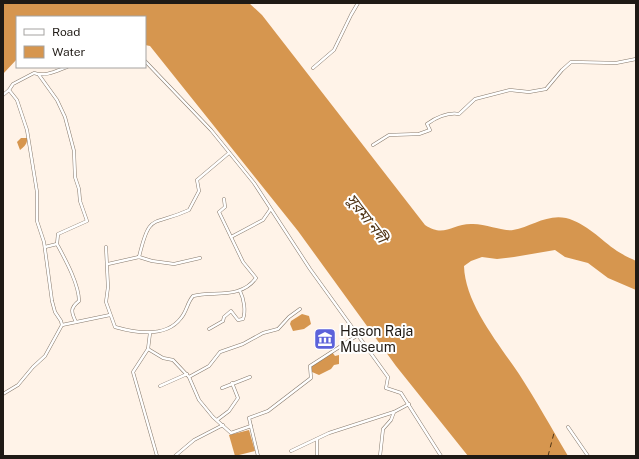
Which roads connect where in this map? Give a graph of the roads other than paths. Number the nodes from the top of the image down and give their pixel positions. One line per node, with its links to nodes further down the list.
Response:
1 (358, 3): 5 (street)
2 (636, 59): 9 (street)
3 (146, 62): 10 (street)
4 (64, 68): 6 (street)
5 (313, 68)
6 (39, 75): 7 (street); 14 (street)
7 (9, 90): 8 (street); 15 (street)
8 (3, 95)
9 (373, 145)
10 (229, 153): 12 (street); 17 (street)
11 (224, 199): 13 (street)
12 (270, 210): 13 (street); 27 (street)
13 (231, 237): 20 (street)
14 (57, 244): 15 (street); 23 (street)
15 (45, 247): 24 (street)
16 (106, 247): 19 (street)
17 (139, 256): 18 (street); 19 (street)
18 (200, 258)
19 (108, 264): 22 (street)
20 (240, 291): 25 (street); 26 (street)
21 (300, 309): 29 (street)
22 (110, 315): 23 (street); 26 (street)
23 (76, 322): 24 (street)
24 (62, 325): 34 (street)
25 (209, 328)
26 (150, 333): 28 (street)
27 (358, 335): 35 (street); 39 (street)
28 (148, 349): 29 (street); 43 (street)
29 (188, 376): 32 (street); 37 (street)
30 (250, 377): 31 (street)
31 (232, 383): 33 (street); 37 (street)
32 (160, 386)
33 (222, 388)
34 (3, 394)
35 (409, 404): 36 (street); 48 (street)
36 (394, 412): 41 (street); 47 (street)
37 (217, 420): 38 (street)
38 (223, 425): 39 (street); 44 (street)
39 (251, 426): 45 (street)
40 (568, 427): 49 (street)
41 (317, 439): 42 (street); 46 (street)
42 (291, 451)
43 (157, 456)
44 (175, 456)
45 (258, 456)
46 (317, 456)
47 (380, 456)
48 (441, 456)
49 (588, 456)

